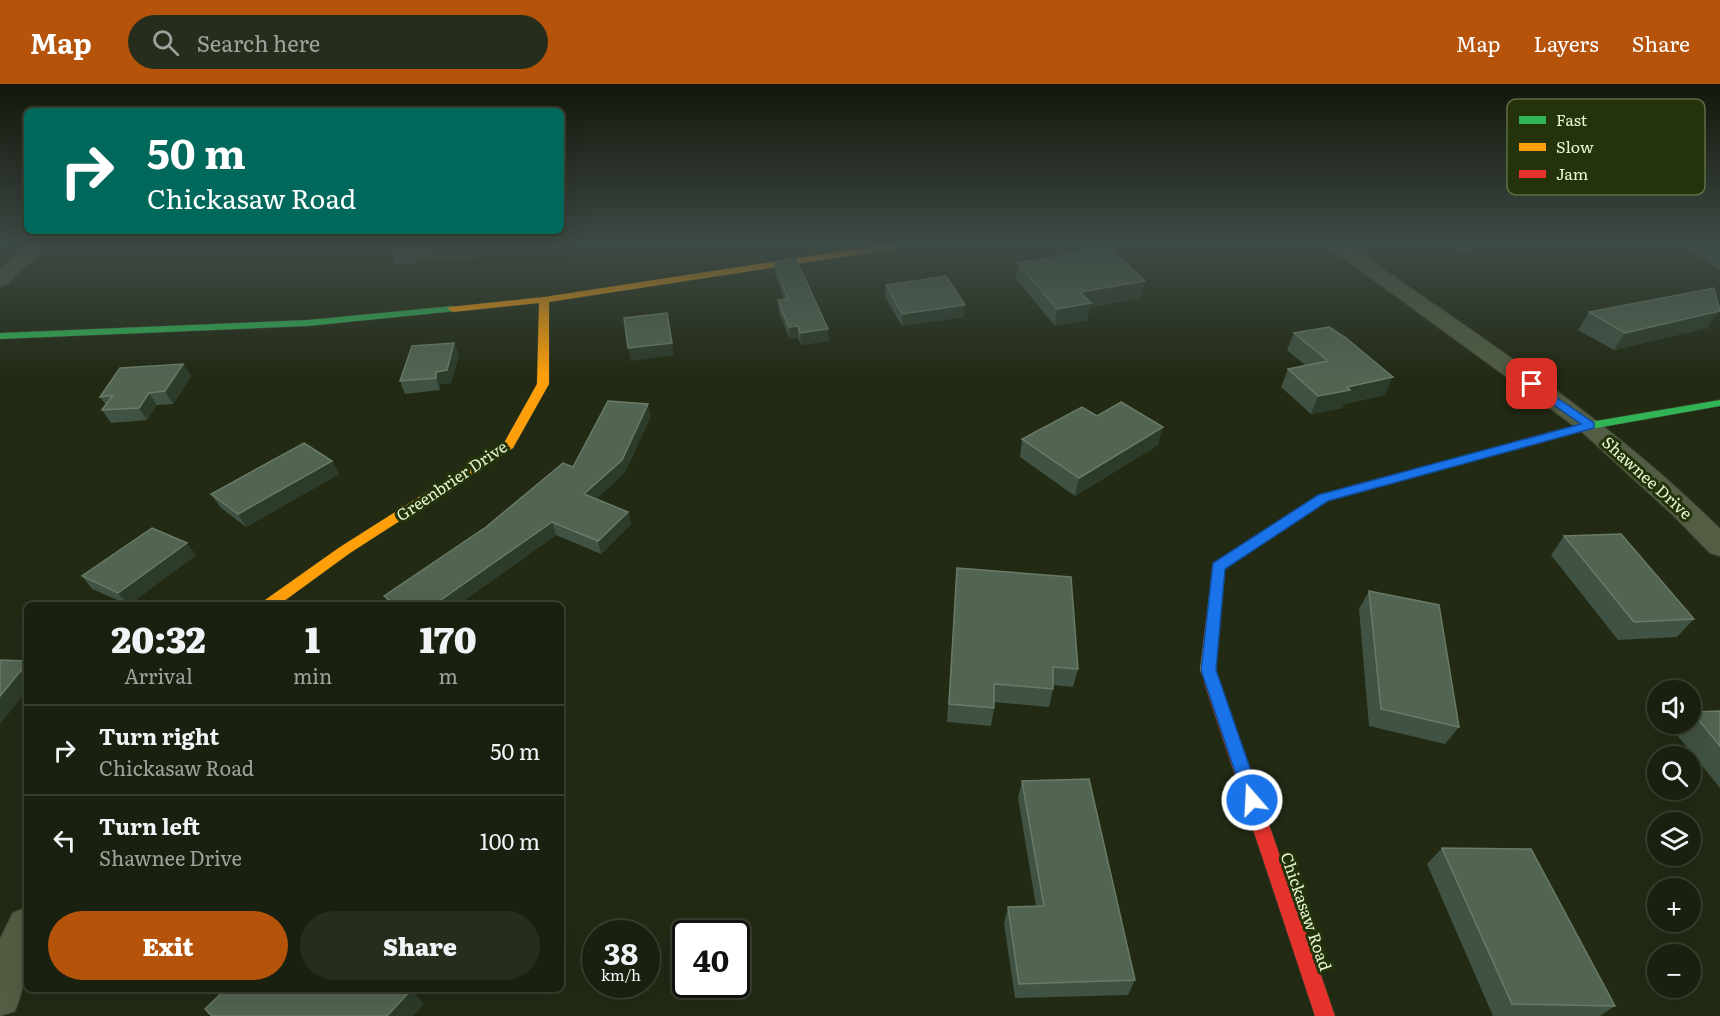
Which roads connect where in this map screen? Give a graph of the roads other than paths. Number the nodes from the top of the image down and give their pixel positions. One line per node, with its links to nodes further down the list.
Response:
1 (612, 289): 3 (street)
2 (1398, 289): 6 (street, Shawnee Drive)
3 (544, 300): 4 (street); 8 (street, Greenbrier Drive)
4 (0, 336)
5 (1720, 403): 6 (street, Chickasaw Road)
6 (1590, 426): 7 (street, Shawnee Drive); 11 (street, Chickasaw Road)
7 (1720, 546)
8 (273, 602)
9 (24, 933): 10 (street)
10 (0, 996)
11 (1325, 1016)

